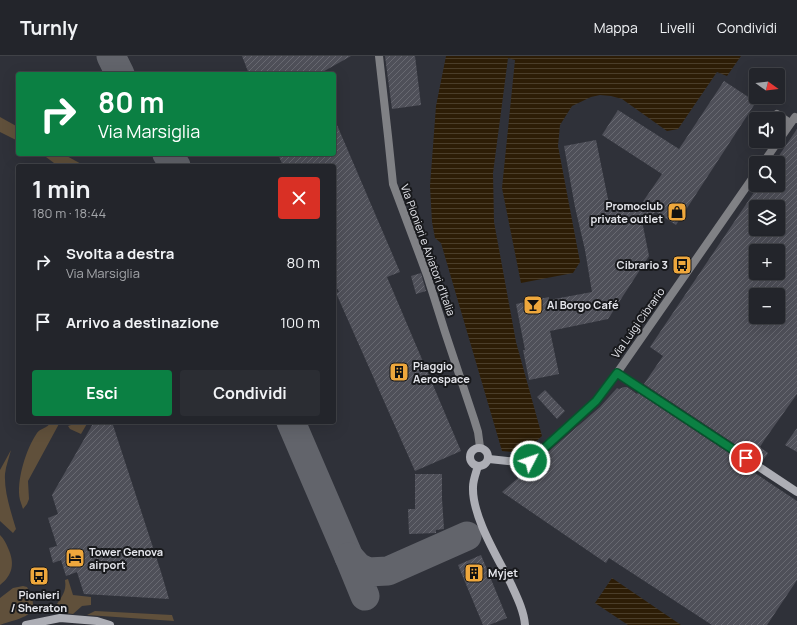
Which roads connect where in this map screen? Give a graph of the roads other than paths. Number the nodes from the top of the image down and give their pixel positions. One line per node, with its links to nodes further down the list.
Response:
1 (379, 56): 6 (street, Via Pionieri e Aviatori d'Italia)
2 (794, 121): 3 (street)
3 (785, 129)
4 (749, 183): 5 (street, Via Luigi Cibrario)
5 (617, 373): 7 (street, Via Luigi Cibrario); 9 (street)
6 (480, 447): 7 (street, Via Pionieri e Aviatori d'Italia); 8 (street)
7 (491, 459): 8 (street)
8 (478, 466): 14 (street)
9 (797, 492)
10 (26, 625): 13 (street)
11 (32, 625): 12 (street)
12 (35, 625)
13 (110, 625)
14 (525, 625)

